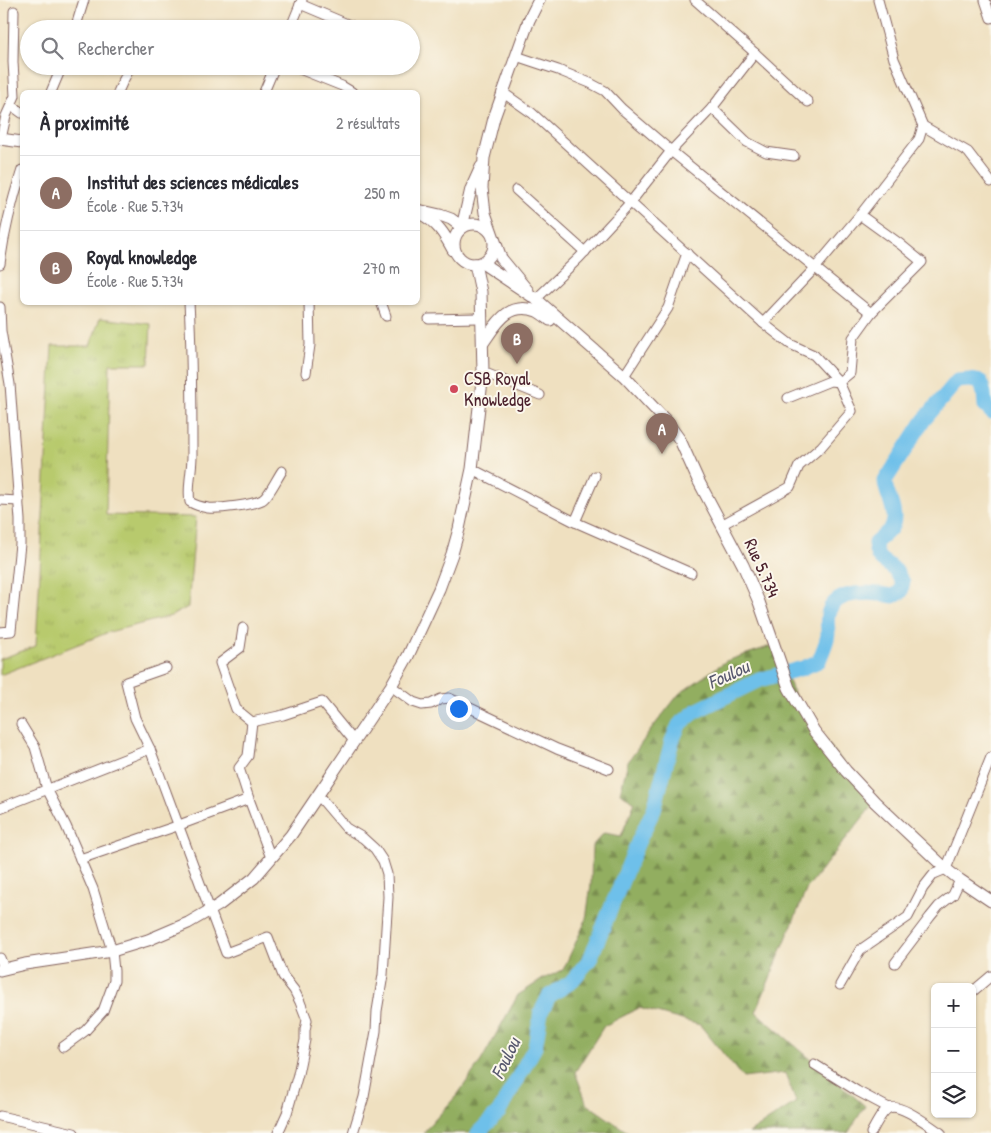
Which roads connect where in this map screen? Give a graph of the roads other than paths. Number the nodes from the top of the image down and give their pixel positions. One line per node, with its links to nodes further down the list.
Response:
1 (84, 0): 9 (street)
2 (539, 0): 13 (street)
3 (694, 0): 12 (street)
4 (878, 0): 27 (street)
5 (985, 0): 8 (street)
6 (301, 2): 10 (street); 11 (street)
7 (14, 11): 24 (street)
8 (991, 18)
9 (78, 20)
10 (294, 20)
11 (340, 20)
12 (755, 53): 23 (street); 25 (street)
13 (516, 56): 22 (street); 30 (street)
14 (59, 75): 18 (street)
15 (126, 75): 19 (street)
16 (271, 75): 20 (street)
17 (314, 75): 21 (street)
18 (53, 90)
19 (119, 90)
20 (265, 90)
21 (349, 90)
22 (502, 92): 32 (street); 36 (street)
23 (808, 102)
24 (10, 105): 26 (street); 28 (street)
25 (712, 108): 30 (street); 31 (street)
26 (20, 112)
27 (924, 126): 34 (street); 39 (street)
28 (1, 139): 29 (street)
29 (20, 142)
30 (671, 151): 36 (street); 48 (street)
31 (794, 156)
32 (484, 158): 40 (street); 41 (street)
33 (20, 177): 42 (street)
34 (991, 182)
35 (516, 190): 43 (street)
36 (630, 203): 43 (street); 44 (street)
37 (420, 211): 40 (street)
38 (420, 212): 45 (street)
39 (860, 215): 48 (street); 54 (street)
40 (462, 227): 41 (street); 45 (street)
41 (493, 238): 46 (street); 49 (street)
42 (1, 248): 47 (street)
43 (586, 252): 49 (street)
44 (687, 253): 58 (street); 63 (street)
45 (459, 257): 46 (street); 56 (street)
46 (479, 263): 49 (street, Rue 5.734); 59 (street)
47 (0, 264)
48 (816, 267): 54 (street); 58 (street)
49 (536, 300): 60 (street, Rue 5.734)
50 (189, 305): 68 (street)
51 (309, 305): 62 (street)
52 (383, 305): 55 (street)
53 (0, 306): 71 (street)
54 (871, 313): 64 (street)
55 (386, 316)
56 (479, 318): 57 (street); 59 (street)
57 (429, 319)
58 (763, 323): 64 (street)
59 (483, 338): 60 (street); 61 (street)
60 (585, 343): 63 (street, Rue 5.734)
61 (483, 372): 65 (street); 67 (street)
62 (306, 373)
63 (624, 376): 73 (street, Rue 5.734)
64 (839, 382): 66 (street); 73 (street)
65 (540, 395)
66 (788, 398)
67 (472, 469): 72 (street); 78 (street)
68 (282, 471)
69 (595, 476): 72 (street)
70 (0, 500): 71 (street)
71 (19, 501): 76 (street)
72 (575, 522): 74 (street)
73 (723, 524): 92 (street, Rue 5.734)
74 (691, 573)
75 (243, 628): 79 (street)
76 (0, 632)
77 (166, 668): 82 (street)
78 (391, 686): 81 (street); 84 (street)
79 (252, 722): 81 (street); 87 (street)
80 (22, 724): 85 (street)
81 (354, 741): 86 (street)
82 (150, 749): 85 (street); 89 (street)
83 (991, 758): 92 (street)
84 (609, 770)
85 (48, 789): 88 (street); 91 (street)
86 (318, 795): 90 (street); 108 (street)
87 (249, 799): 89 (street); 90 (street)
88 (0, 808)
89 (179, 825): 91 (street); 95 (street)
90 (271, 858): 95 (street)
91 (80, 859): 96 (street)
92 (946, 869): 93 (street, Rue 5.734); 100 (street)
93 (960, 880): 94 (street, Rue 5.734); 97 (street)
94 (991, 901)
95 (210, 910): 96 (street); 107 (street)
96 (112, 951): 98 (street); 102 (street)
97 (895, 963)
98 (1, 965)
99 (991, 976): 101 (street)
100 (840, 985)
101 (976, 989)
102 (64, 1047)
103 (814, 1064): 104 (street)
104 (889, 1108): 109 (street); 110 (street)
105 (0, 1116): 106 (street)
106 (74, 1133)
107 (278, 1133)
108 (353, 1133)
109 (871, 1133)
110 (941, 1133)

